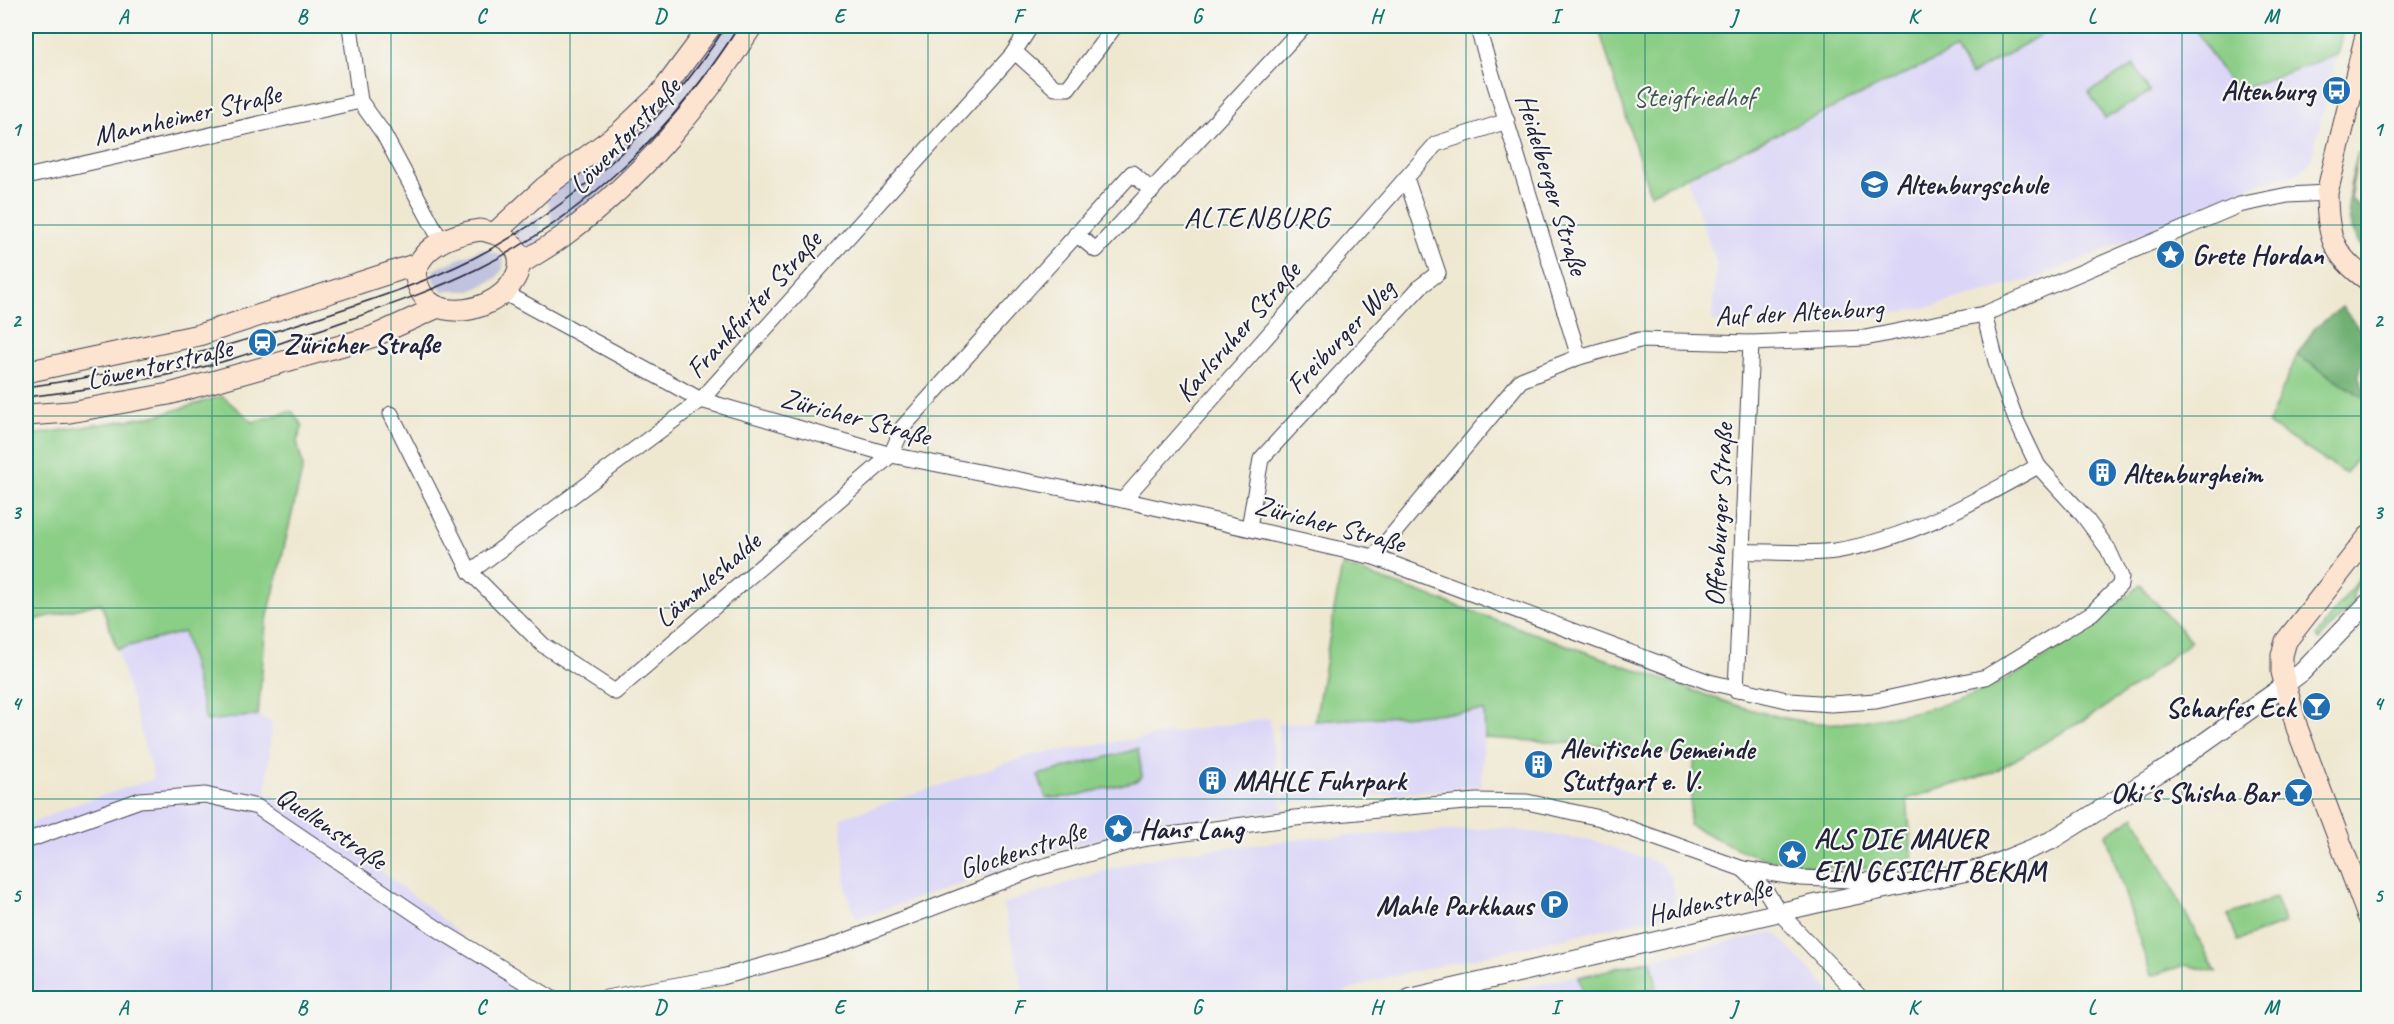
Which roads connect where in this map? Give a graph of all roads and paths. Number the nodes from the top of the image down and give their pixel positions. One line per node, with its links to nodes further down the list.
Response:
1 (350, 26): 10 (street)
2 (711, 26): 16 (main road, Löwentorstraße)
3 (752, 26): 20 (main road, Löwentorstraße)
4 (1031, 26): 9 (street, Frankfurter Straße)
5 (1115, 26): 9 (street)
6 (1304, 26): 14 (street)
7 (1477, 26): 11 (street, Heidelberger Straße)
8 (2368, 27): 15 (main road)
9 (1015, 52): 28 (street, Frankfurter Straße)
10 (360, 101): 12 (street, Mannheimer Straße); 18 (street)
11 (1507, 121): 13 (street, Karlsruher Straße); 26 (street, Heidelberger Straße)
12 (26, 174)
13 (1406, 178): 33 (street, Karlsruher Straße); 34 (street, Freiburger Weg)
14 (1152, 190): 17 (street); 17 (street, Lämmleshalde)
15 (2326, 193): 21 (main road); 24 (street, Auf der Altenburg)
16 (495, 233): 18 (main road, Löwentorstraße); 20 (main road)
17 (1076, 234): 31 (street, Lämmleshalde)
18 (441, 241): 19 (main road, Löwentorstraße)
19 (417, 264): 23 (main road); 27 (main road, Löwentorstraße)
20 (520, 264): 22 (main road)
21 (2368, 280)
22 (505, 293): 23 (main road, Löwentorstraße); 28 (street, Züricher Straße)
23 (438, 308): 30 (main road, Löwentorstraße)
24 (1984, 314): 25 (street, Auf der Altenburg); 32 (street)
25 (1751, 343): 26 (street, Auf der Altenburg); 36 (street, Offenburger Straße)
26 (1579, 357): 37 (street, Auf der Altenburg)
27 (26, 372)
28 (701, 400): 31 (street, Züricher Straße); 38 (street, Frankfurter Straße)
29 (391, 414): 38 (street, Lämmleshalde)
30 (26, 415)
31 (891, 455): 33 (street, Züricher Straße); 38 (street, Lämmleshalde)
32 (2038, 466): 36 (street); 41 (street, Züricher Straße)
33 (1123, 500): 34 (street, Züricher Straße)
34 (1249, 528): 37 (street, Züricher Straße)
35 (2368, 537): 40 (main road)
36 (1742, 552): 41 (street, Offenburger Straße)
37 (1374, 557): 41 (street, Züricher Straße)
38 (470, 572)
39 (2368, 603): 40 (street, Haldenstraße)
40 (2285, 685): 44 (street, Haldenstraße); 46 (main road)
41 (1736, 690)
42 (26, 841): 47 (street, Quellenstraße)
43 (1743, 869): 44 (street, Glockenstraße); 45 (street, Glockenstraße); 48 (street, Glockenstraße)
44 (1917, 882): 45 (street, Haldenstraße)
45 (1779, 912): 49 (street, Haldenstraße); 50 (street, Glockenstraße)
46 (2368, 916)
47 (551, 999)
48 (606, 999)
49 (1410, 999)
50 (1861, 999)

